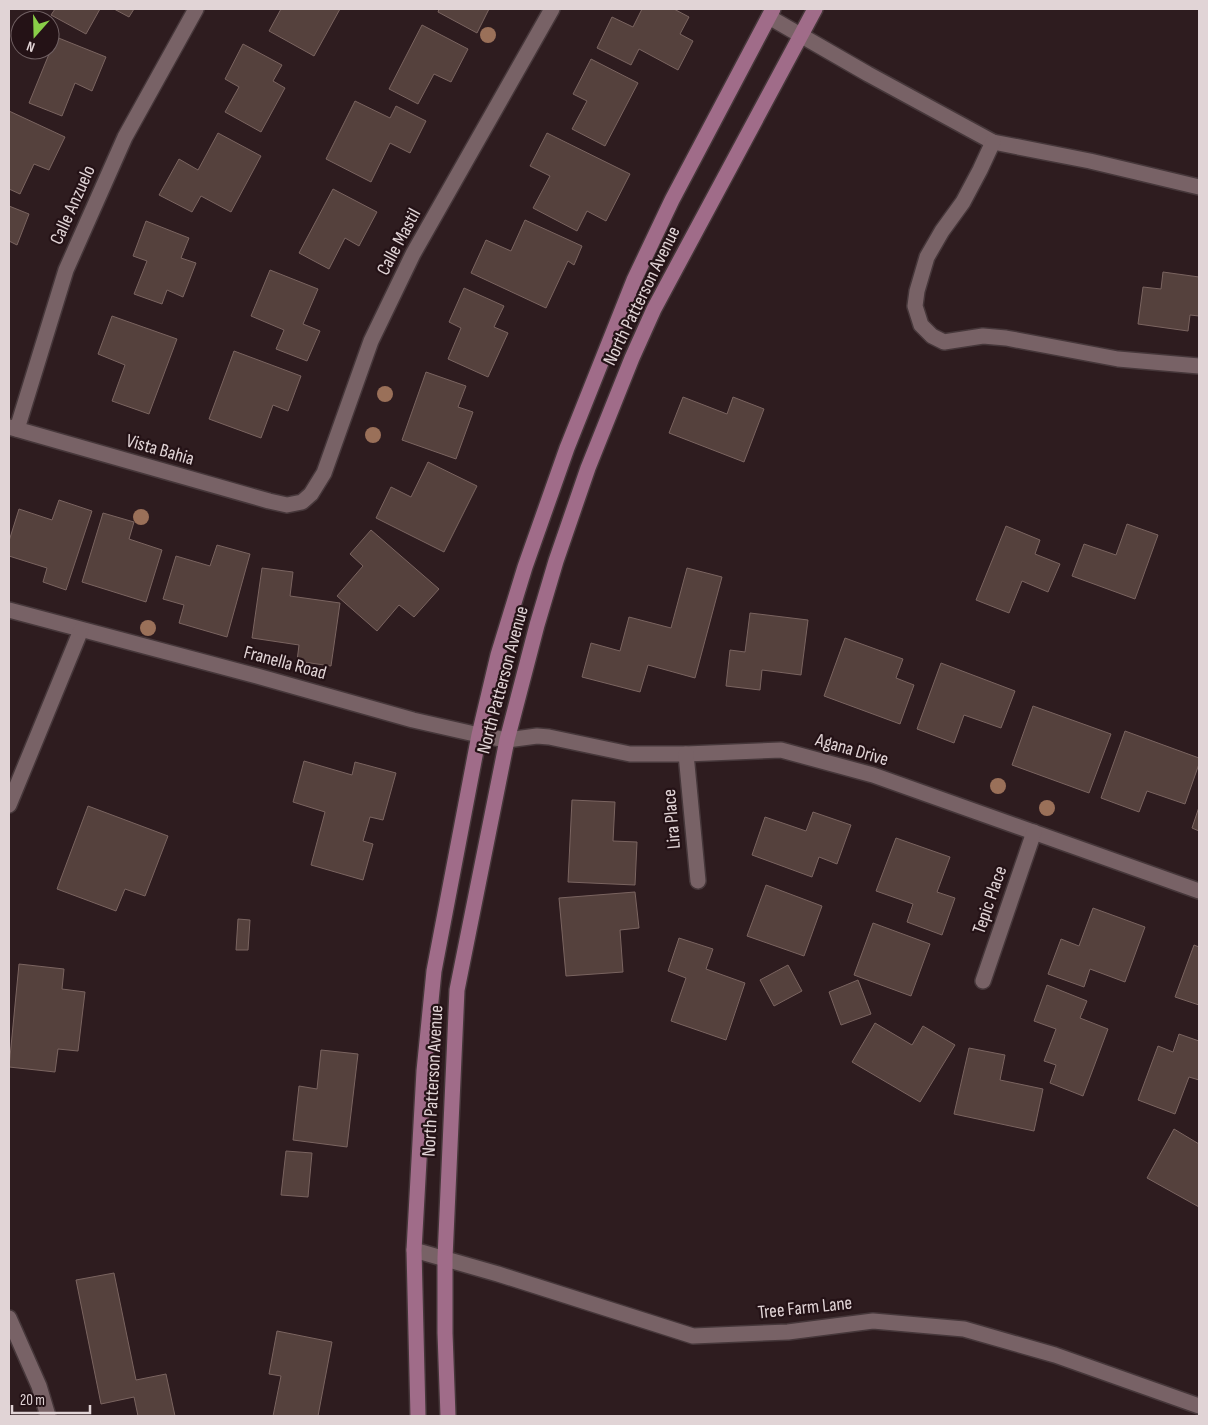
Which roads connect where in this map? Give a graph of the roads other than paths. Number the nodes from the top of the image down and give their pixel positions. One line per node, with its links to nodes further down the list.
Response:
1 (196, 9): 9 (street, Calle Anzuelo)
2 (552, 9): 10 (street, Calle Mastil)
3 (815, 9): 5 (main road, North Patterson Avenue)
4 (771, 13): 5 (street); 13 (main road, North Patterson Avenue)
5 (801, 35): 6 (street); 14 (main road, North Patterson Avenue)
6 (993, 142): 7 (street); 8 (street)
7 (1199, 187)
8 (1199, 366)
9 (13, 428): 10 (street, Vista Bahia)
10 (302, 502)
11 (9, 610): 12 (street)
12 (80, 630): 13 (street, Franella Road); 16 (street)
13 (479, 736): 14 (street, Agana Drive); 21 (main road, North Patterson Avenue)
14 (507, 740): 15 (street, Agana Drive); 22 (main road, North Patterson Avenue)
15 (686, 754): 17 (street, Agana Drive); 18 (street, Lira Place)
16 (9, 805)
17 (1034, 832): 19 (street, Agana Drive); 20 (street, Tepic Place)
18 (698, 881)
19 (1199, 891)
20 (983, 981)
21 (414, 1250): 22 (street, Tree Farm Lane); 26 (main road, North Patterson Avenue)
22 (445, 1258): 24 (street, Tree Farm Lane); 27 (main road, North Patterson Avenue)
23 (9, 1318): 25 (street)
24 (1199, 1406)
25 (48, 1416)
26 (418, 1416)
27 (448, 1416)

